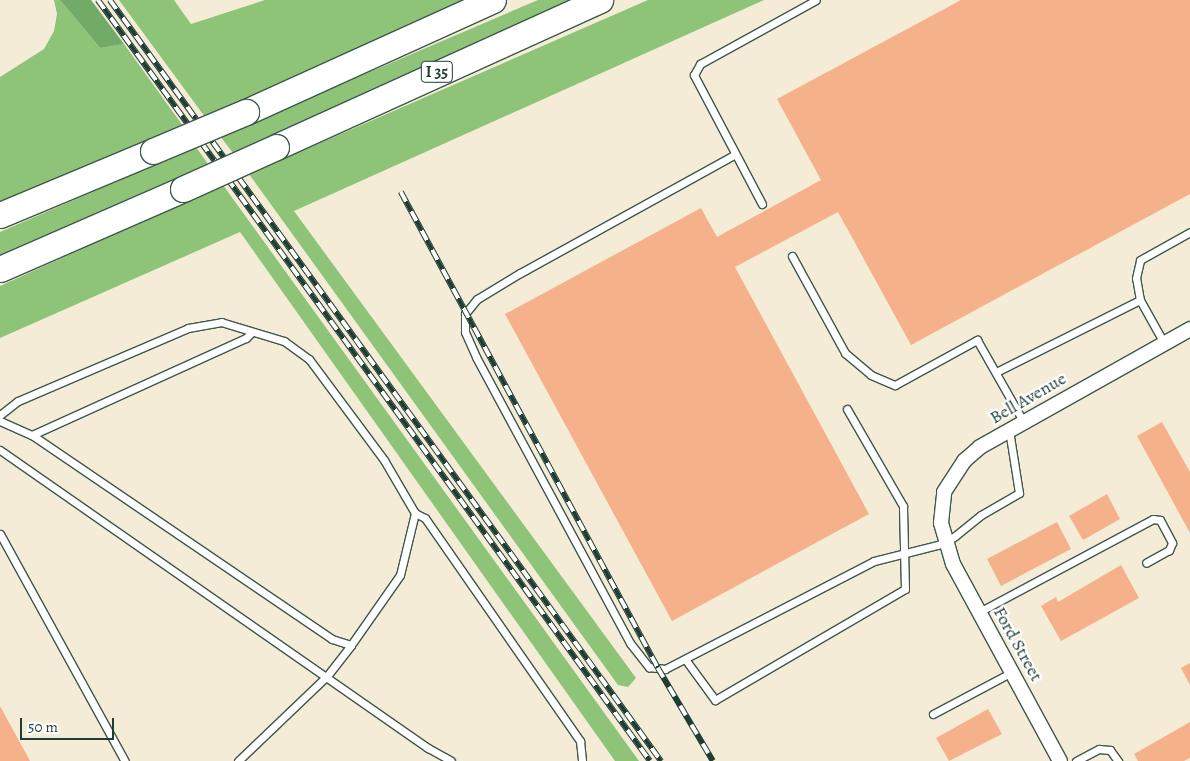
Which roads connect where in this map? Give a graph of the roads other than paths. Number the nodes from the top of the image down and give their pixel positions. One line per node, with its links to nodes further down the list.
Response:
1 (493, 0): 6 (highway, I 35, bridge)
2 (600, 0): 9 (highway, I 35, bridge)
3 (816, 0): 4 (lane)
4 (734, 155): 5 (lane); 29 (lane)
5 (762, 204)
6 (0, 215)
7 (1190, 232): 10 (lane)
8 (792, 256): 14 (lane)
9 (0, 269)
10 (1140, 300): 13 (lane); 14 (lane)
11 (1190, 329): 13 (street, Bell Avenue)
12 (252, 332): 16 (lane); 20 (lane); 22 (lane)
13 (1164, 343): 18 (street, Bell Avenue)
14 (996, 372): 18 (lane)
15 (847, 409): 25 (lane)
16 (0, 415)
17 (0, 421): 20 (lane)
18 (1024, 421): 19 (street, Bell Avenue)
19 (1009, 430): 24 (street, Bell Avenue); 24 (lane)
20 (32, 435): 28 (lane)
21 (0, 450): 31 (lane)
22 (415, 513): 28 (lane); 36 (lane)
23 (0, 534): 33 (lane)
24 (945, 543): 25 (lane); 27 (street, Ford Street)
25 (904, 553): 29 (lane); 29 (lane)
26 (1146, 564): 27 (lane)
27 (979, 612): 30 (street, Ford Street)
28 (351, 645): 31 (lane)
29 (685, 659)
30 (1012, 672): 32 (lane); 37 (street, Ford Street)
31 (327, 676): 34 (lane); 35 (lane)
32 (933, 714)
33 (125, 761)
34 (238, 761)
35 (451, 761)
36 (582, 761)
37 (1060, 761)
38 (1076, 761): 39 (lane)
39 (1118, 761)

